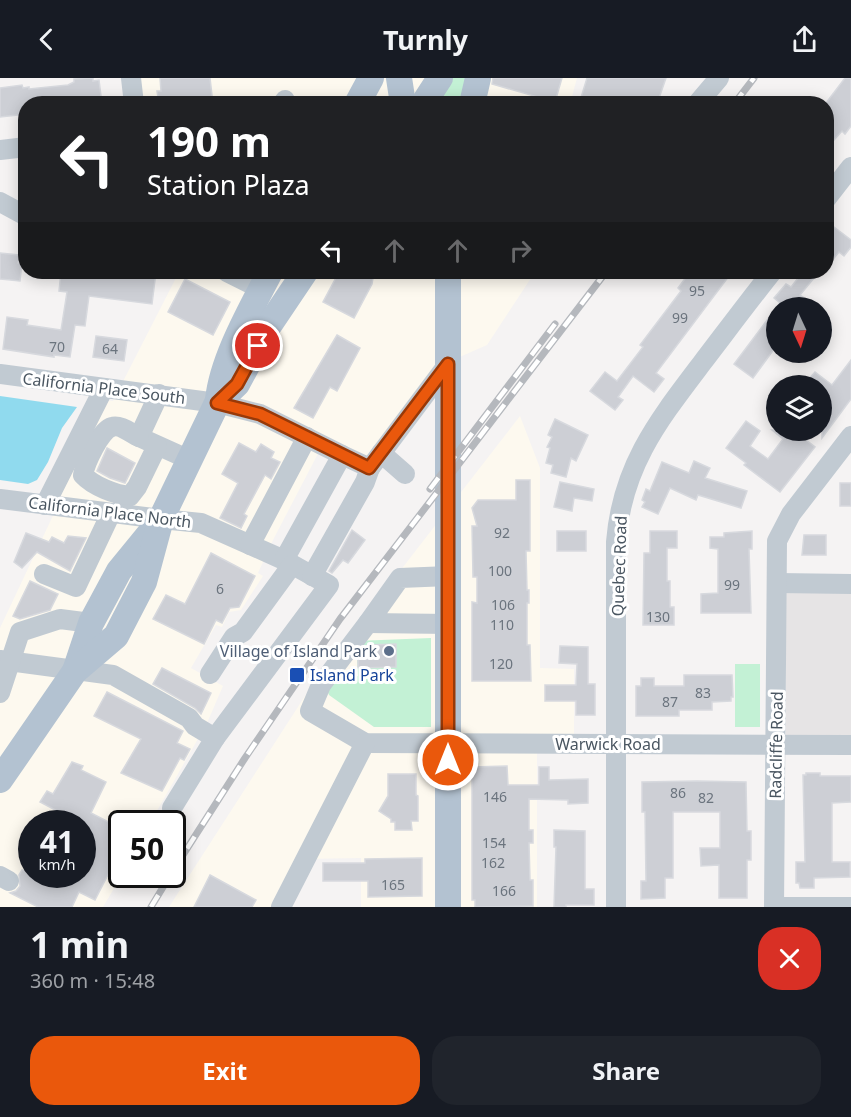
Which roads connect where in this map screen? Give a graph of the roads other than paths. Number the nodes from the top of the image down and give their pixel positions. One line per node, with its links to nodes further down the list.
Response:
1 (131, 78): 7 (street)
2 (371, 78): 8 (main road)
3 (399, 78): 9 (main road)
4 (440, 78): 10 (main road)
5 (478, 78): 11 (main road)
6 (719, 78): 12 (street)
7 (133, 96)
8 (361, 96)
9 (402, 96)
10 (428, 96)
11 (474, 96)
12 (704, 96)
13 (18, 148): 14 (street)
14 (0, 150)
15 (851, 167): 16 (street)
16 (834, 189)
17 (0, 202): 18 (street)
18 (18, 212)
19 (299, 279): 27 (main road)
20 (448, 279): 23 (main road)
21 (767, 279): 59 (street, Quebec Road)
22 (266, 280): 27 (main road)
23 (448, 364): 34 (street); 45 (main road)
24 (0, 374): 25 (street, California Place South)
25 (104, 388): 26 (street, California Place South); 37 (street)
26 (159, 394): 27 (street, California Place South); 29 (street)
27 (217, 403): 30 (street, California Place South); 33 (main road)
28 (851, 436): 47 (street, Radcliffe Road)
29 (139, 437): 31 (street); 31 (street)
30 (308, 437): 32 (street, California Place South); 40 (street)
31 (157, 446): 33 (street)
32 (342, 455): 34 (street, California Place South); 41 (street)
33 (190, 460): 39 (main road)
34 (375, 461): 35 (street, California Place South); 44 (street)
35 (405, 474)
36 (0, 499): 37 (street, California Place North)
37 (45, 505): 38 (street, California Place North)
38 (111, 513): 39 (street, California Place North); 42 (street)
39 (161, 519): 40 (street, California Place North); 46 (main road); 53 (main road)
40 (250, 545): 41 (street, California Place North)
41 (288, 562): 44 (street, California Place North); 54 (street)
42 (84, 571): 43 (street); 46 (street)
43 (44, 574)
44 (312, 576): 56 (street)
45 (449, 576): 50 (street); 51 (main road)
46 (113, 583): 49 (main road)
47 (778, 583): 48 (street); 60 (street, Radcliffe Road)
48 (851, 584)
49 (90, 623): 52 (street); 53 (main road)
50 (368, 624): 51 (street); 57 (street)
51 (449, 624): 58 (main road)
52 (5, 661): 53 (street); 55 (street)
53 (75, 671): 56 (street); 62 (main road)
54 (210, 674)
55 (0, 693)
56 (215, 738): 63 (street)
57 (365, 743): 58 (street, Warwick Road); 64 (street)
58 (448, 744): 59 (street, Warwick Road); 65 (main road)
59 (616, 745): 60 (street, Warwick Road); 66 (street, Quebec Road)
60 (776, 745): 61 (street, Warwick Road); 67 (street, Radcliffe Road)
61 (851, 745)
62 (4, 766)
63 (172, 808)
64 (281, 907)
65 (448, 907)
66 (616, 907)
67 (774, 907): 68 (street)
68 (851, 907)

